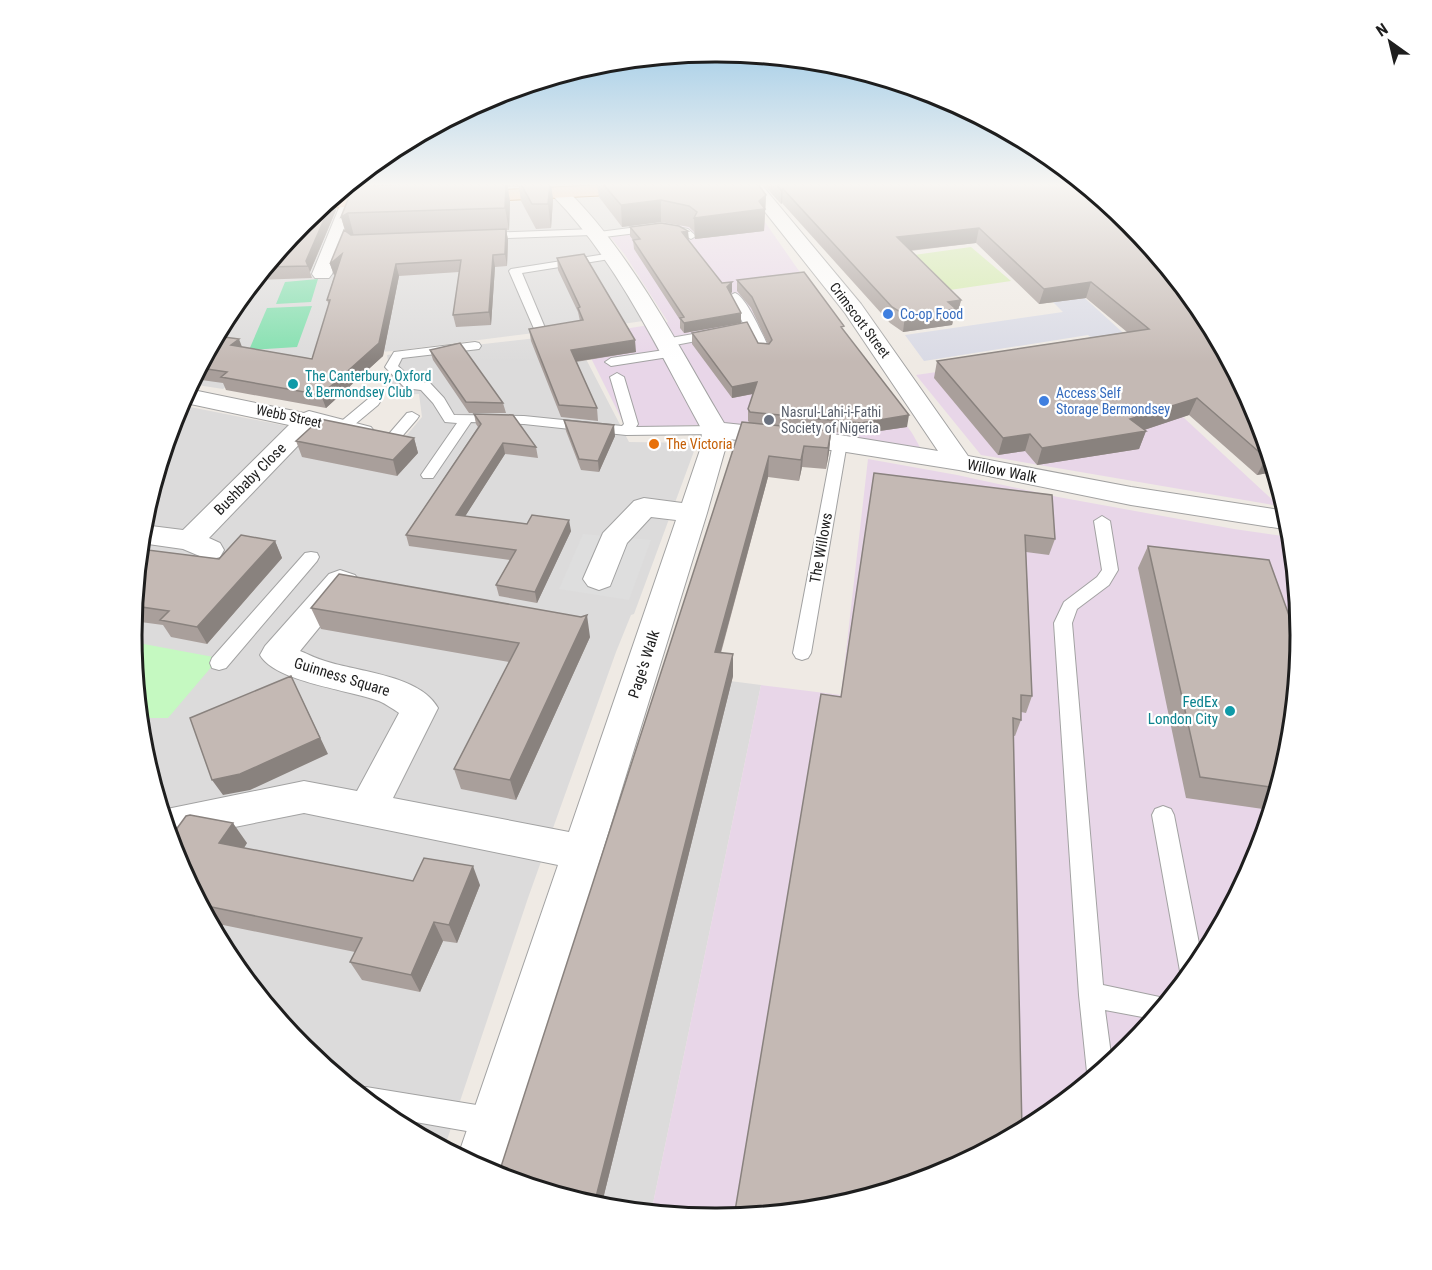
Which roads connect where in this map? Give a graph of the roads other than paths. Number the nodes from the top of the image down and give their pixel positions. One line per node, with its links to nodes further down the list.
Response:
1 (334, 243): 5 (street)
2 (603, 243): 4 (street)
3 (800, 243): 24 (street, Crimscott Street)
4 (612, 256): 8 (lane); 10 (street)
5 (322, 274)
6 (735, 296): 7 (lane)
7 (752, 327): 10 (lane); 11 (lane)
8 (542, 335)
9 (475, 346): 17 (lane)
10 (668, 348): 12 (lane); 20 (street)
11 (764, 350)
12 (611, 362)
13 (617, 377): 21 (lane)
14 (194, 398): 18 (street, Webb Street)
15 (373, 402): 19 (lane)
16 (412, 416): 22 (lane)
17 (467, 418): 21 (lane); 25 (lane)
18 (309, 419): 19 (street, Webb Street); 29 (street, Bushbaby Close)
19 (343, 427): 22 (street, Webb Street)
20 (715, 430): 21 (lane); 23 (street, Willow Walk); 26 (street, Page's Walk)
21 (626, 431)
22 (393, 438)
23 (840, 443): 24 (street, Willow Walk); 33 (lane, The Willows)
24 (959, 462): 27 (street, Willow Walk)
25 (428, 475)
26 (693, 513): 31 (street); 38 (street, Page's Walk)
27 (1277, 519)
28 (1102, 521): 40 (lane)
29 (152, 536)
30 (311, 557): 34 (lane)
31 (599, 579)
32 (375, 587): 35 (street, Guinness Square)
33 (802, 653)
34 (219, 663)
35 (368, 808): 37 (street); 38 (street)
36 (1163, 815): 39 (lane)
37 (174, 823)
38 (581, 852): 44 (street, Page's Walk)
39 (1190, 959)
40 (1091, 995): 41 (lane); 42 (lane)
41 (1153, 1006)
42 (1099, 1062)
43 (385, 1103): 44 (lane)
44 (495, 1122): 45 (street, Page's Walk)
45 (483, 1159)

